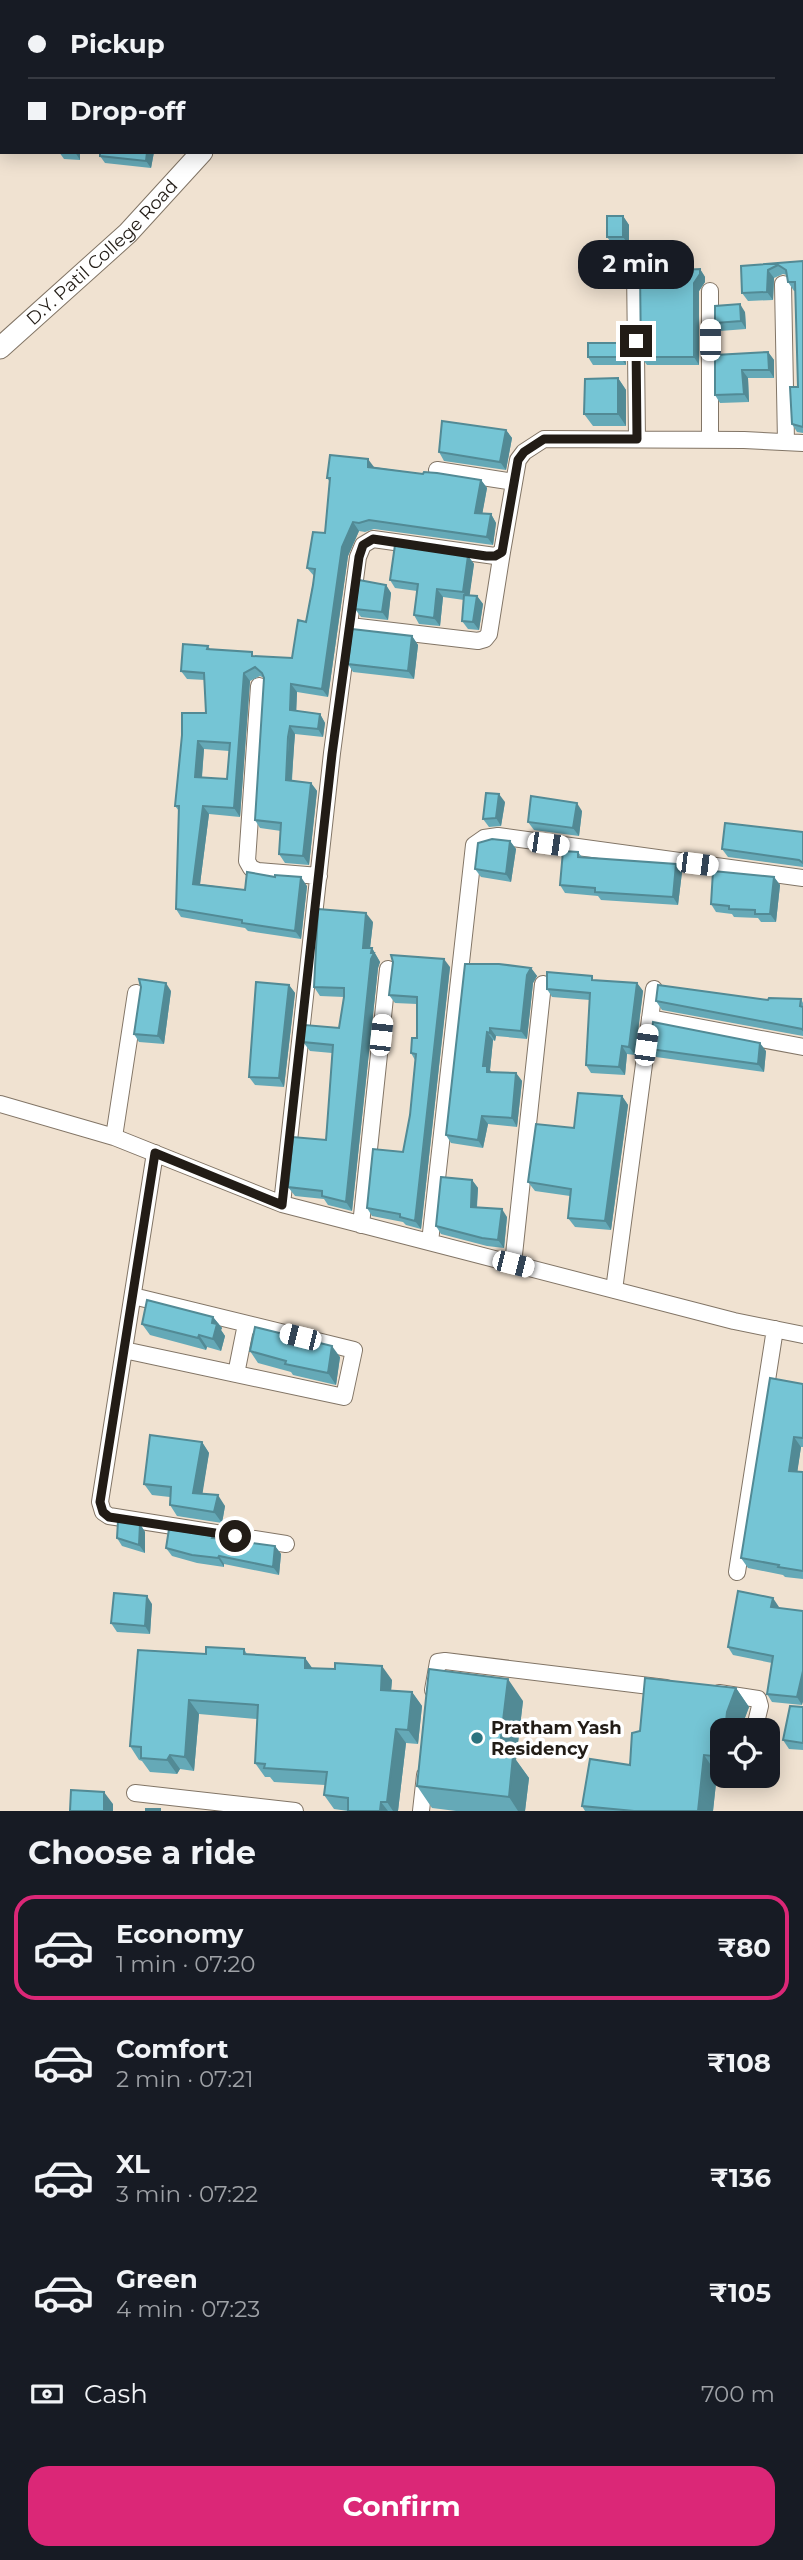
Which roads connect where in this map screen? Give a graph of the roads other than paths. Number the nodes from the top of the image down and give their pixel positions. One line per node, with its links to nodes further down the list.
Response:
1 (200, 154): 5 (street, D.Y. Patil College Road)
2 (635, 267): 6 (street)
3 (783, 284): 8 (street)
4 (710, 290): 7 (street)
5 (0, 348)
6 (637, 439): 7 (street); 11 (street)
7 (710, 440): 8 (street)
8 (786, 442): 9 (street)
9 (803, 443)
10 (436, 470): 11 (street)
11 (514, 482): 12 (street)
12 (502, 552): 13 (street); 13 (street)
13 (349, 626): 15 (street)
14 (259, 686): 15 (street)
15 (319, 876): 26 (street)
16 (803, 878): 28 (street)
17 (388, 969): 27 (street)
18 (543, 984): 29 (street)
19 (654, 989): 21 (street)
20 (136, 993): 24 (street)
21 (650, 1018): 22 (street); 30 (street)
22 (803, 1046)
23 (0, 1104): 24 (street)
24 (114, 1138): 25 (street)
25 (155, 1153): 26 (street); 31 (street)
26 (282, 1205): 27 (street)
27 (361, 1225): 28 (street)
28 (430, 1242): 29 (street)
29 (513, 1264): 30 (street)
30 (614, 1290): 33 (street)
31 (133, 1296): 32 (street); 35 (street)
32 (246, 1324): 36 (street); 36 (street)
33 (775, 1329): 34 (street); 38 (street)
34 (803, 1335)
35 (124, 1350): 36 (street); 37 (street)
36 (236, 1374)
37 (286, 1544)
38 (737, 1572)
39 (432, 1707): 40 (street)
40 (757, 1718)
41 (426, 1759): 44 (street)
42 (135, 1793): 43 (street)
43 (295, 1811)
44 (421, 1811)

